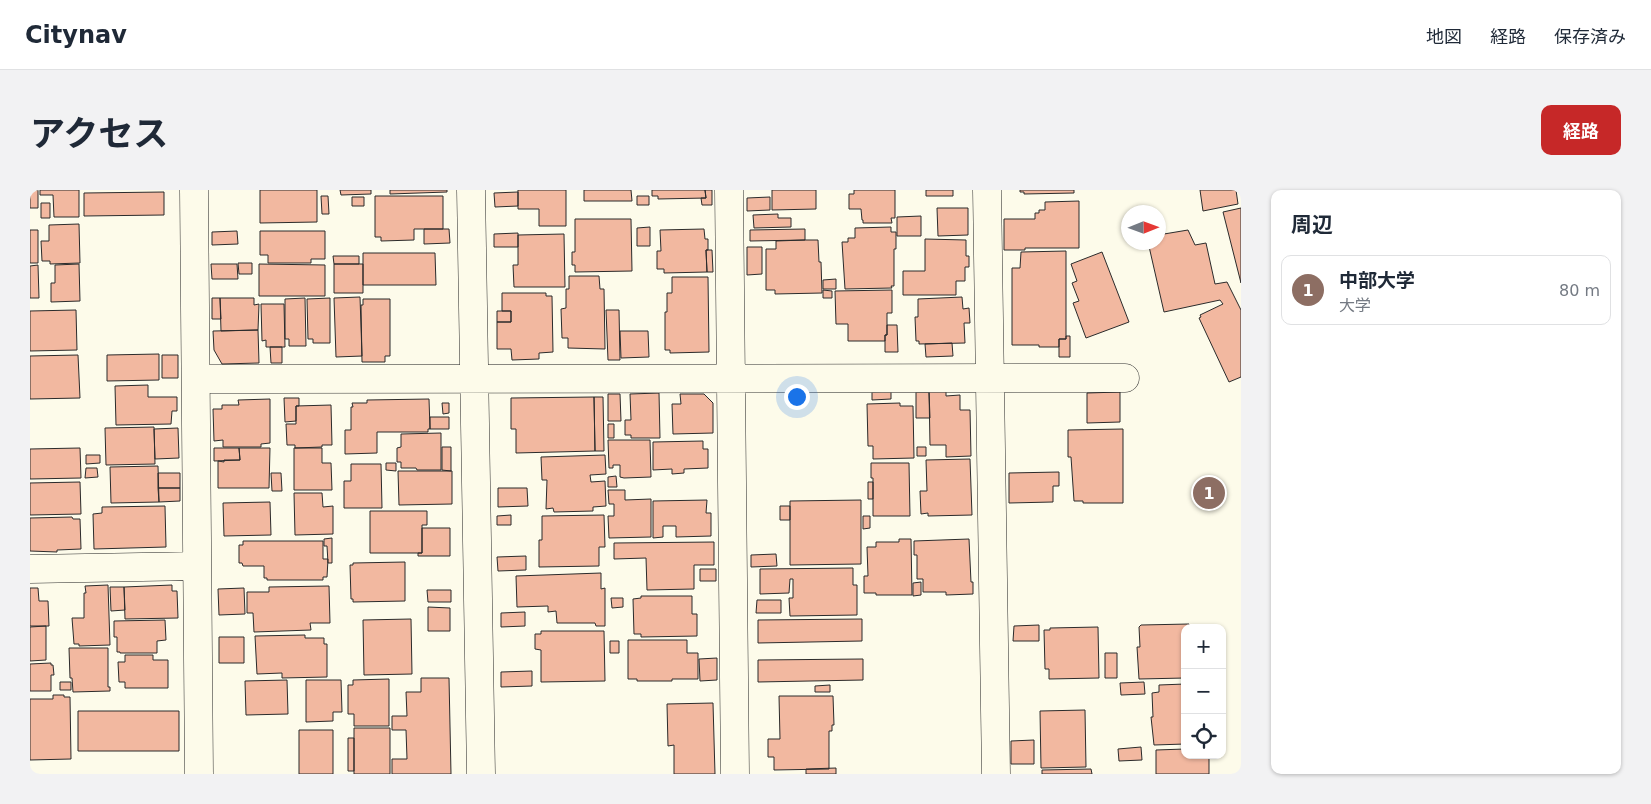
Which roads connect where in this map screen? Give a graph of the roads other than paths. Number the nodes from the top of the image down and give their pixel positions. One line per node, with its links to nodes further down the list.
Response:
1 (194, 190): 7 (street)
2 (472, 190): 8 (street)
3 (729, 190): 9 (street)
4 (987, 190): 5 (street)
5 (990, 378): 6 (street); 9 (street); 15 (street)
6 (1125, 378)
7 (196, 379): 8 (street); 10 (street)
8 (474, 379): 9 (street); 13 (street)
9 (731, 379): 14 (street)
10 (197, 566): 11 (street); 12 (street)
11 (30, 569)
12 (199, 774)
13 (481, 774)
14 (735, 774)
15 (996, 774)

